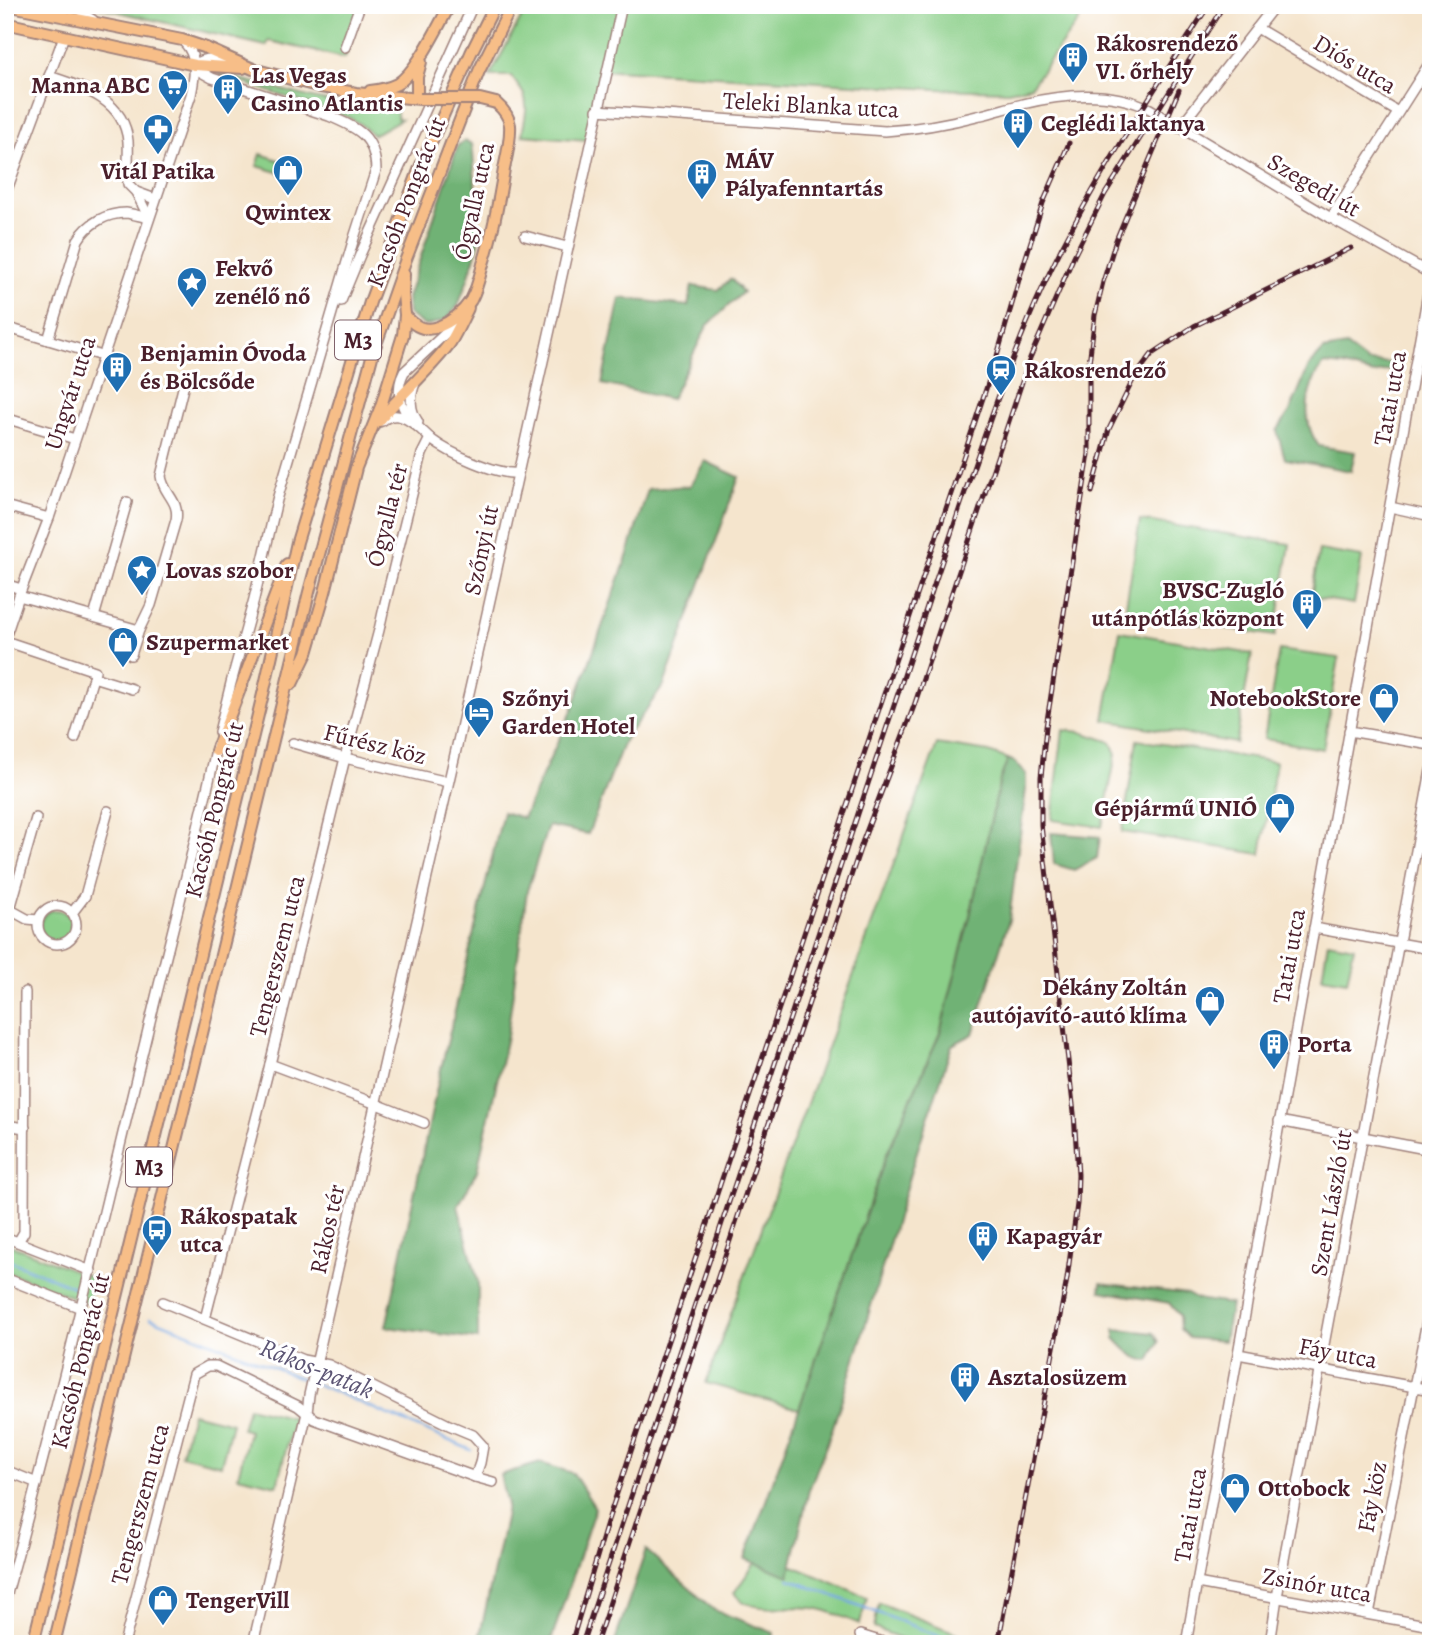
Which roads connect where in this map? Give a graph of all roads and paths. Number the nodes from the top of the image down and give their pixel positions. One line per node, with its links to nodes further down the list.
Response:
1 (6, 5): 11 (main road)
2 (78, 5): 11 (street)
3 (360, 5): 15 (street)
4 (450, 5): 16 (main road)
5 (472, 5): 40 (street, Kacsóh Pongrác út)
6 (495, 5): 56 (main road, Kacsóh Pongrác út / M3)
7 (512, 5): 33 (main road, Kacsóh Pongrác út / M3)
8 (621, 5): 23 (street, Szőnyi út)
9 (1275, 5): 12 (street)
10 (7, 22): 13 (main road)
11 (98, 23): 14 (main road)
12 (1256, 28): 24 (street, Diós utca); 25 (street)
13 (64, 36): 18 (main road); 20 (street)
14 (182, 40): 18 (street); 19 (main road)
15 (345, 47)
16 (425, 50): 21 (main road); 22 (main road)
17 (1431, 61): 24 (street)
18 (195, 65): 19 (main road); 28 (street, Ungvár utca); 40 (street, Kacsóh Pongrác út)
19 (253, 69): 21 (main road)
20 (49, 76): 26 (street); 27 (street)
21 (356, 93): 22 (main road)
22 (419, 99): 35 (main road, Ógyalla utca, bridge)
23 (597, 110): 25 (street, Teleki Blanka utca); 32 (street, Szőnyi út)
24 (1398, 113): 30 (street)
25 (1179, 128): 30 (street, Szegedi út)
26 (136, 192): 28 (street); 29 (street)
27 (5, 195)
28 (155, 199): 29 (street, Ungvár utca)
29 (149, 218): 39 (street); 41 (street, Ungvár utca)
30 (1331, 218): 34 (street, Szegedi út)
31 (525, 236): 32 (street)
32 (567, 247): 50 (street, Szőnyi út)
33 (406, 259): 37 (main road); 66 (main road, Kacsóh Pongrác út / M3)
34 (1431, 275): 53 (street, Tatai utca)
35 (472, 298): 36 (main road, Ógyalla utca); 43 (main road)
36 (464, 309): 37 (main road); 44 (street)
37 (405, 315): 47 (main road)
38 (5, 327): 39 (street)
39 (48, 340): 41 (street)
40 (323, 344): 71 (street, Kacsóh Pongrác út)
41 (102, 356): 49 (street, Ungvár utca)
42 (186, 376): 61 (street)
43 (416, 381): 44 (main road); 48 (street)
44 (399, 397): 46 (street); 47 (main road)
45 (5, 418): 49 (street)
46 (410, 421): 47 (street); 48 (street)
47 (373, 429): 66 (main road)
48 (429, 437): 50 (street); 59 (street, Ógyalla tér)
49 (75, 439): 55 (street, Ungvár utca)
50 (518, 473): 74 (street, Szőnyi út)
51 (127, 502): 60 (street)
52 (5, 506): 55 (street)
53 (1390, 507): 54 (street); 67 (street, Tatai utca)
54 (1431, 516)
55 (49, 518): 58 (street, Ungvár utca)
56 (297, 542): 71 (main road); 116 (main road, Kacsóh Pongrác út / M3)
57 (5, 584): 58 (street)
58 (20, 592): 60 (street); 62 (street, Ungvár utca)
59 (385, 603): 72 (street, Tengerszem utca)
60 (94, 617): 61 (street)
61 (139, 630): 63 (street)
62 (5, 640): 64 (street)
63 (131, 656)
64 (93, 677): 65 (street); 68 (street)
65 (132, 689)
66 (283, 702): 117 (main road, Kacsóh Pongrác út / M3)
67 (1349, 731): 70 (street); 80 (street, Tatai utca)
68 (75, 738)
69 (293, 743): 72 (street, Fűrész köz)
70 (1431, 745)
71 (215, 751): 94 (street, Kacsóh Pongrác út)
72 (345, 758): 74 (street, Fűrész köz); 84 (street, Tengerszem utca)
73 (1431, 770): 81 (street, Szent László út)
74 (448, 782): 85 (street, Szőnyi út)
75 (108, 811): 78 (street)
76 (36, 818): 77 (street)
77 (8, 909): 79 (street)
78 (72, 914): 79 (street); 79 (street)
79 (38, 920)
80 (1314, 929): 81 (street); 86 (street, Tatai utca)
81 (1399, 943): 82 (street); 90 (street, Szent László út)
82 (1431, 949)
83 (25, 992): 89 (street)
84 (270, 1063): 85 (street); 99 (street, Tengerszem utca)
85 (374, 1103): 87 (street); 101 (street, Rákos tér)
86 (1279, 1121): 90 (street); 100 (street, Tatai utca)
87 (424, 1123)
88 (5, 1125): 89 (street)
89 (25, 1128): 93 (street)
90 (1363, 1137): 91 (street); 102 (street, Szent László út)
91 (1431, 1150)
92 (5, 1237): 93 (street)
93 (18, 1242): 94 (street)
94 (91, 1270): 98 (street, Kacsóh Pongrác út)
95 (5, 1278): 98 (street)
96 (1431, 1301): 103 (street, Fáy köz)
97 (163, 1302): 99 (street)
98 (81, 1307): 109 (street, Kacsóh Pongrác út)
99 (205, 1318): 101 (street)
100 (1238, 1354): 102 (street, Fáy utca); 110 (street, Tatai utca)
101 (317, 1363): 105 (street, Rákos tér); 107 (street)
102 (1320, 1370): 103 (street, Fáy utca); 111 (street, Szent László út)
103 (1413, 1387): 104 (street, Fáy utca); 113 (street, Fáy köz)
104 (1431, 1390)
105 (307, 1413): 107 (street); 118 (street, Tengerszem utca); 119 (street, Rákos tér)
106 (5, 1470): 109 (street)
107 (475, 1477): 108 (street)
108 (493, 1482)
109 (37, 1483): 112 (street, Kacsóh Pongrác út)
110 (1197, 1583): 111 (street, Zsinór utca); 121 (street, Tatai utca)
111 (1277, 1597): 113 (street, Zsinór utca); 122 (street, Szent László út)
112 (5, 1601)
113 (1369, 1614): 114 (street, Zsinór utca)
114 (1431, 1626)
115 (860, 1635): 120 (street)
116 (33, 1644)
117 (54, 1644)
118 (124, 1644)
119 (253, 1644)
120 (889, 1644)
121 (1186, 1644)
122 (1270, 1644)

